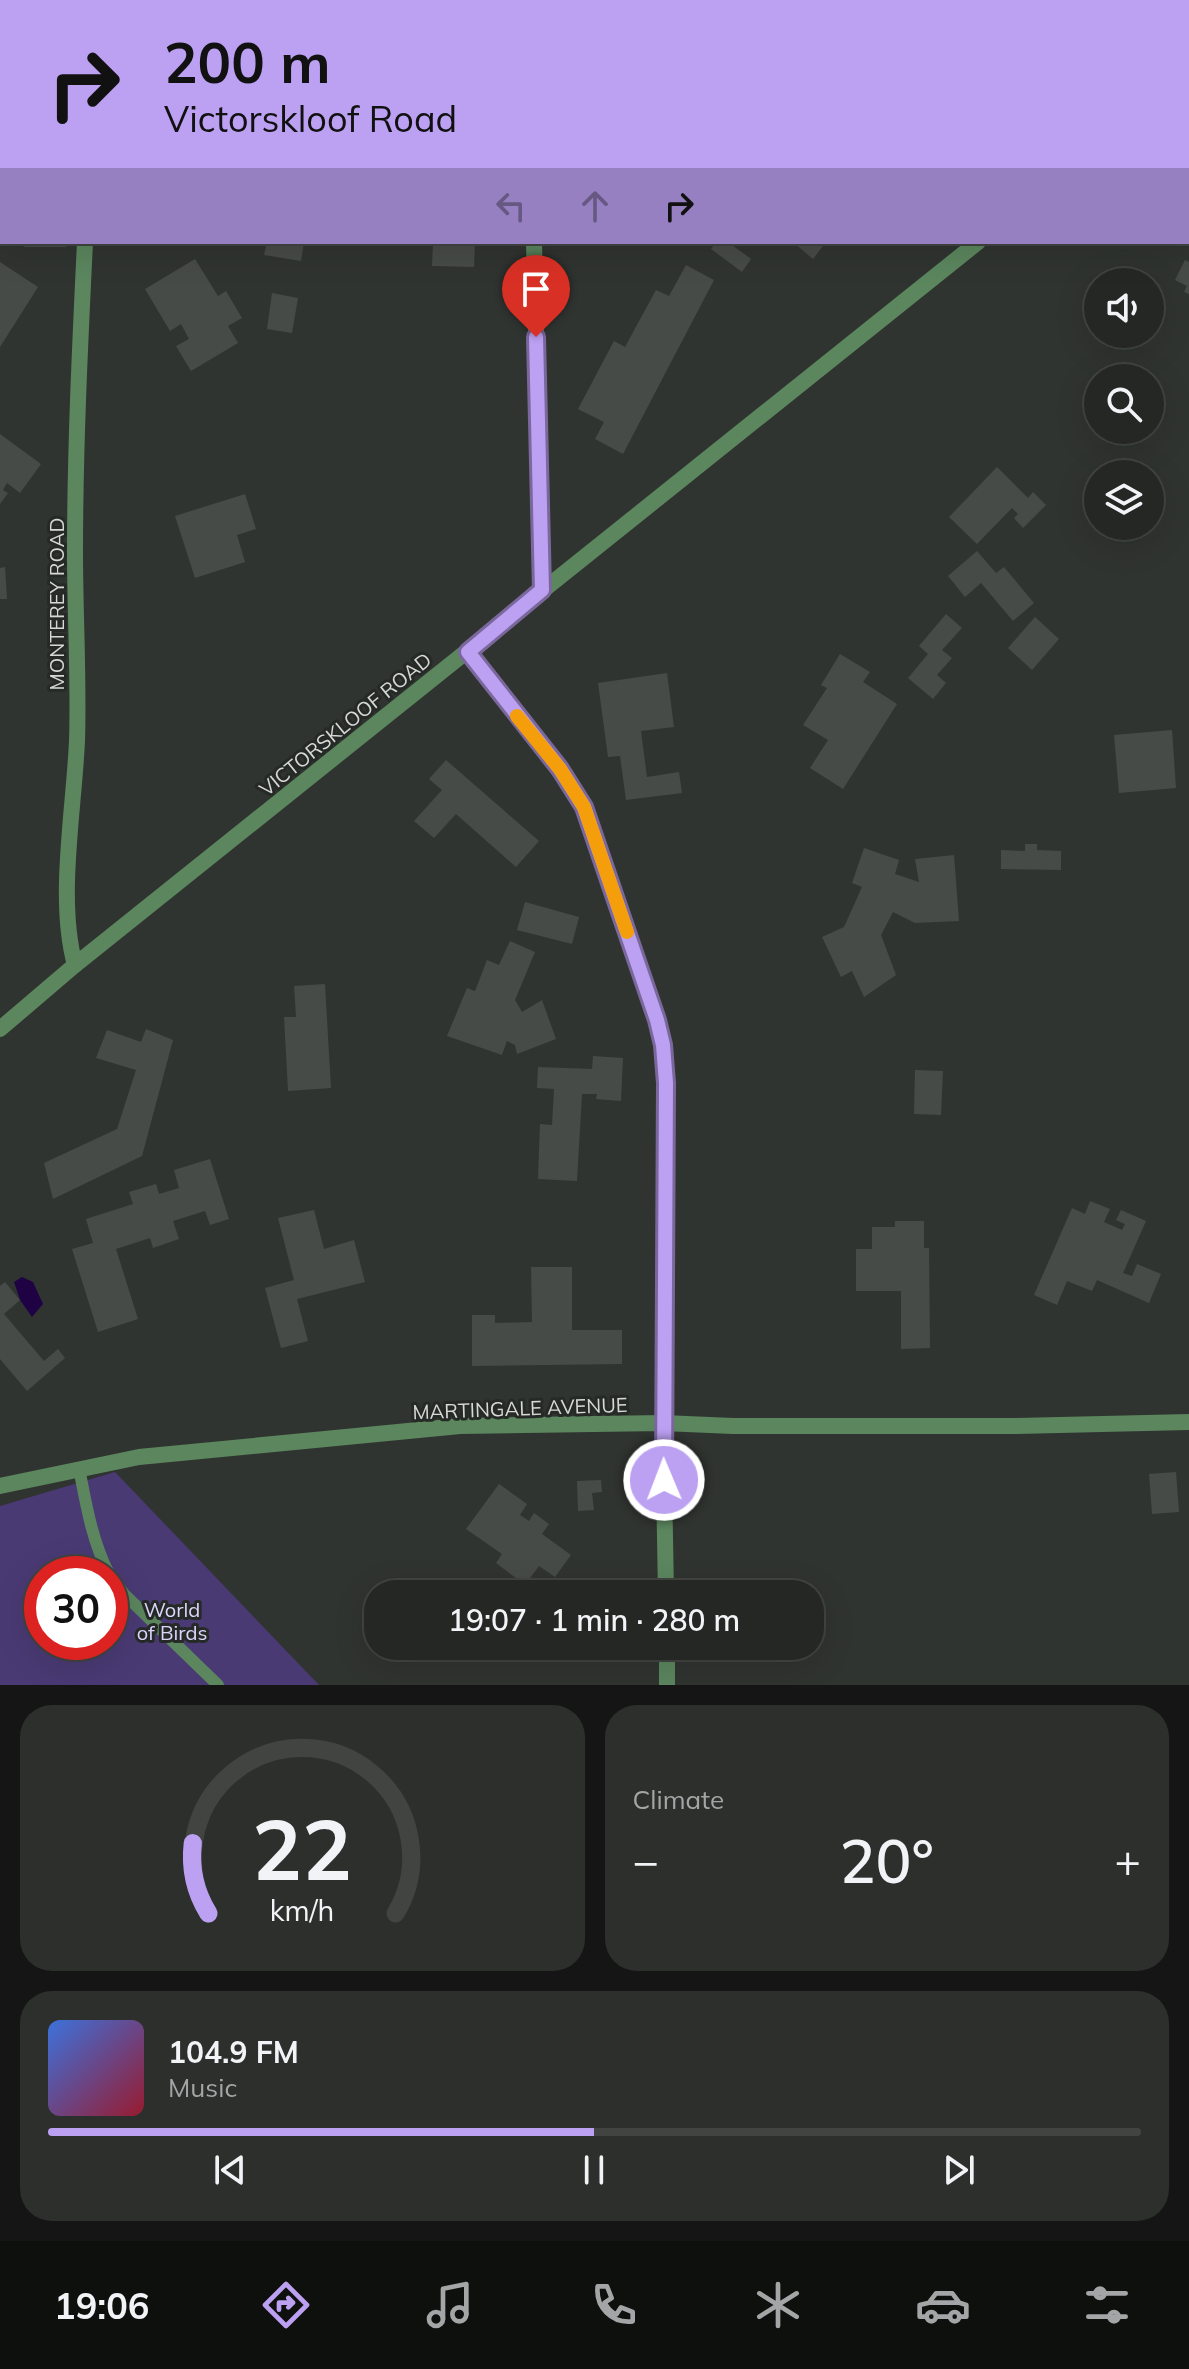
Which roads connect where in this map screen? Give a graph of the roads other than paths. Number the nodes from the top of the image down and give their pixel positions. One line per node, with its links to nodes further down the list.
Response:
1 (85, 244): 6 (street, MONTEREY ROAD)
2 (534, 244): 4 (street)
3 (975, 244): 4 (street, VICTORSKLOOF ROAD)
4 (542, 590): 5 (street, VICTORSKLOOF ROAD)
5 (468, 652): 6 (street, VICTORSKLOOF ROAD); 9 (street)
6 (75, 965): 7 (street, VICTORSKLOOF ROAD)
7 (0, 1029)
8 (1189, 1422): 9 (street, MARTINGALE AVENUE)
9 (663, 1423): 10 (street, MARTINGALE AVENUE); 13 (street)
10 (79, 1468): 11 (street, MARTINGALE AVENUE); 12 (lane)
11 (0, 1486)
12 (103, 1556)
13 (666, 1580)
14 (128, 1598): 16 (lane)
15 (667, 1660): 17 (street)
16 (218, 1685)
17 (667, 1685)

